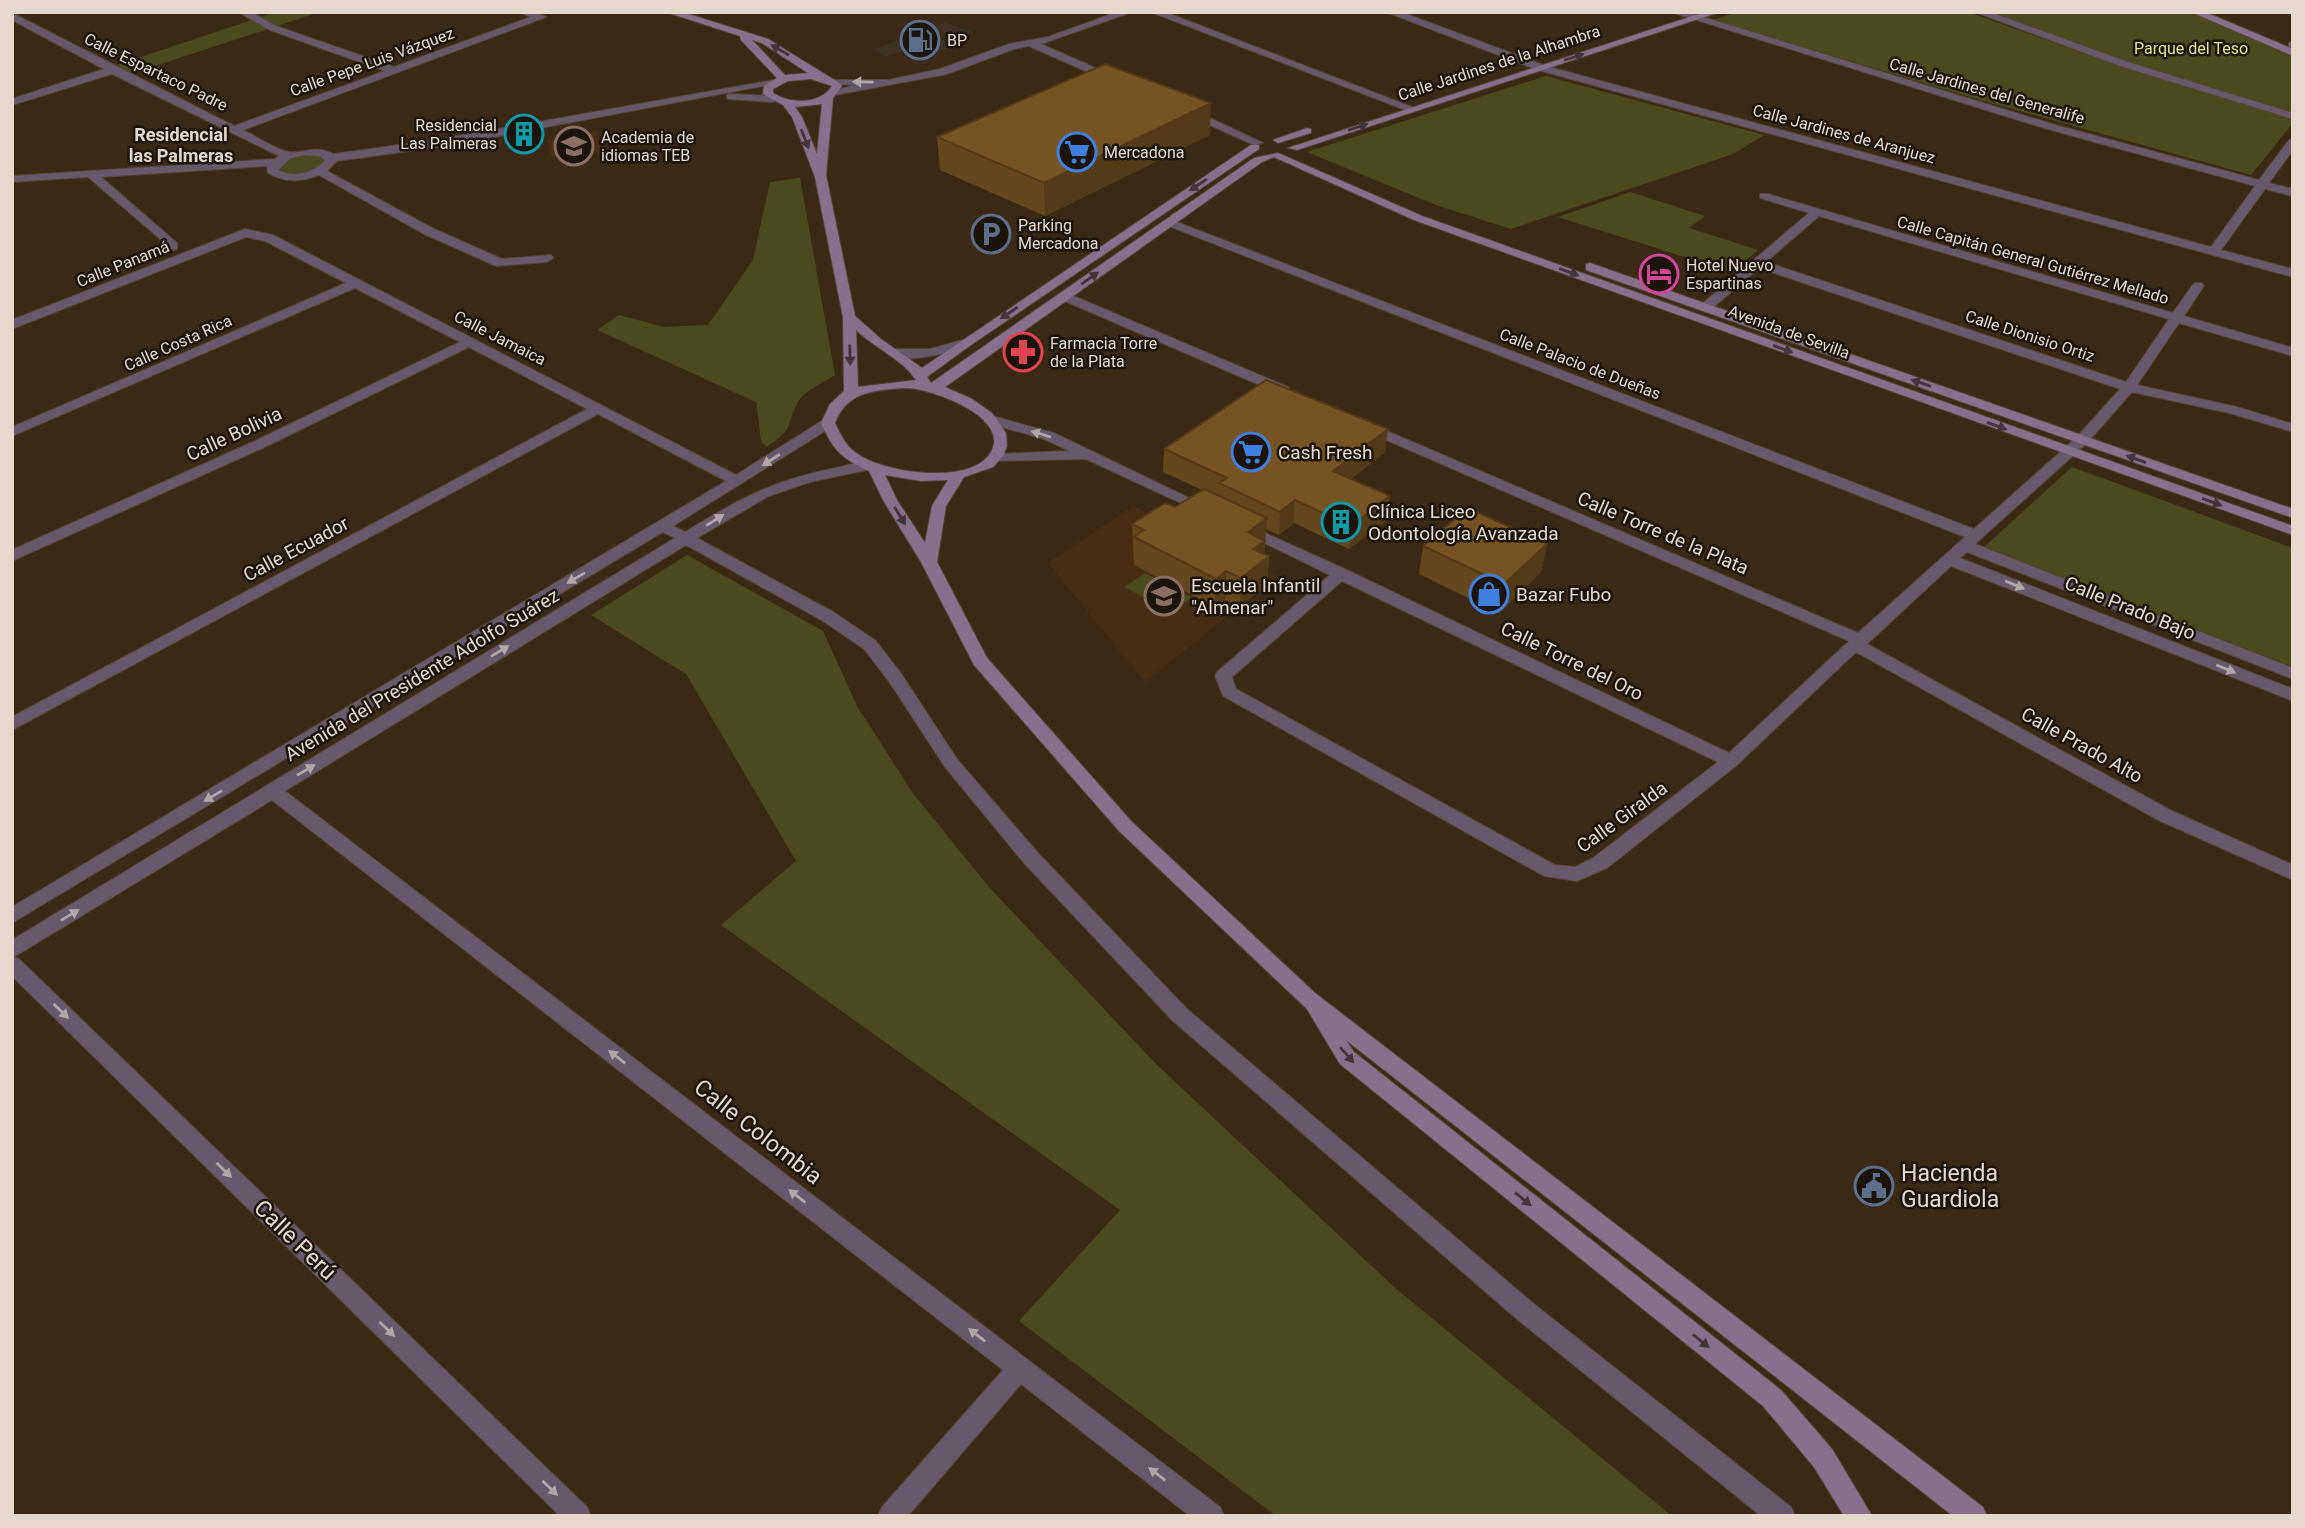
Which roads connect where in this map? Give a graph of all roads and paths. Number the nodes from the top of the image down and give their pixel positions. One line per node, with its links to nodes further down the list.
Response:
1 (243, 12): 23 (street)
2 (524, 12): 23 (street, Calle Pepe Luis Vázquez)
3 (671, 12): 16 (street)
4 (1127, 12): 17 (street)
5 (1156, 12): 31 (street)
6 (1391, 12): 20 (street, Calle Jardines de Aranjuez)
7 (1678, 12): 13 (street, Calle Jardines del Generalife); 20 (street, Calle Jardines de la Alhambra)
8 (1715, 12): 13 (street, Calle Jardines de la Alhambra)
9 (1980, 12): 36 (street)
10 (2196, 12): 19 (street)
11 (2214, 12): 18 (street)
12 (12, 16): 14 (street, Calle Espartaco Padre)
13 (1696, 18): 21 (street, Calle Jardines de la Alhambra, one-way to 13); 49 (street, Calle Jardines del Generalife)
14 (29, 25): 15 (street); 22 (street, Calle Espartaco Padre)
15 (12, 30)
16 (738, 34): 24 (street, one-way to 16); 25 (street)
17 (1028, 42): 26 (street); 27 (street)
18 (2292, 45)
19 (2293, 53)
20 (1528, 60): 21 (street, Calle Jardines de Aranjuez); 31 (street, Calle Jardines de la Alhambra)
21 (1542, 68): 34 (street, Calle Jardines de la Alhambra); 57 (street, Calle Jardines de Aranjuez)
22 (113, 70): 30 (street); 38 (street, Calle Espartaco Padre)
23 (395, 71): 38 (street, Calle Pepe Luis Vázquez)
24 (818, 76): 25 (street); 27 (street)
25 (778, 81): 28 (street); 29 (street)
26 (1126, 85)
27 (832, 90): 32 (street); 46 (street)
28 (710, 95): 29 (street); 44 (street)
29 (773, 99): 32 (street)
30 (12, 102)
31 (1395, 102): 34 (street); 35 (street, Calle Jardines de la Alhambra)
32 (787, 103): 46 (street, one-way to 46)
33 (1175, 106): 41 (street)
34 (1412, 109): 42 (street, Calle Jardines de la Alhambra, one-way to 34)
35 (1371, 110)
36 (2293, 116)
37 (1322, 126): 39 (street)
38 (236, 129): 43 (street, Calle Espartaco Padre)
39 (1278, 140): 41 (street); 42 (street)
40 (2293, 142): 49 (street)
41 (1256, 145): 42 (street); 69 (street, one-way to 69)
42 (1283, 153): 54 (street, Calle Jardines de la Alhambra); 64 (street, Avenida de Sevilla); 83 (street, Avenida de Sevilla, one-way to 83)
43 (287, 156): 44 (street); 45 (street)
44 (326, 165): 45 (street); 58 (street)
45 (274, 167): 47 (street)
46 (821, 177): 65 (street)
47 (96, 178): 48 (street); 50 (street); 56 (street)
48 (12, 180)
49 (2263, 185): 51 (street, Calle Jardines del Generalife); 57 (street)
50 (12, 189)
51 (2293, 193)
52 (1764, 196): 53 (street, Calle Capitán General Gutiérrez Mellado)
53 (1817, 212): 59 (street); 66 (street, Calle Capitán General Gutiérrez Mellado)
54 (1170, 223): 63 (street, Calle Jardines de la Alhambra, one-way to 54); 93 (street, Calle Palacio de Dueñas)
55 (245, 233): 61 (street, Calle Jamaica); 67 (street, Calle Panamá)
56 (173, 246)
57 (2214, 251): 60 (street, Calle Jardines de Aranjuez)
58 (547, 258)
59 (1759, 264): 64 (street); 73 (street, Calle Dionisio Ortiz)
60 (2293, 272)
61 (356, 283): 68 (street, Calle Jamaica); 81 (street, Calle Costa Rica)
62 (2198, 286): 66 (street, Calle Giralda)
63 (1064, 296): 72 (street, Calle Jardines de la Alhambra); 75 (street)
64 (1706, 307): 82 (street, Avenida de Sevilla, one-way to 64)
65 (849, 317): 71 (street); 74 (street, one-way to 74)
66 (2176, 318): 70 (street, Calle Capitán General Gutiérrez Mellado); 73 (street, Calle Giralda)
67 (12, 325)
68 (470, 342): 76 (street, Calle Jamaica); 94 (street, Calle Bolivia)
69 (963, 344): 71 (street); 72 (street)
70 (2293, 352)
71 (894, 353): 72 (street)
72 (923, 383): 74 (street); 78 (street)
73 (2129, 387): 80 (street, Calle Dionisio Ortiz); 82 (street, Calle Giralda)
74 (851, 393): 79 (street)
75 (1296, 396)
76 (597, 408): 88 (street, Calle Jamaica); 101 (street, Calle Ecuador)
77 (1347, 418): 98 (street, Calle Torre de la Plata)
78 (989, 419): 84 (street, Calle Torre del Oro, one-way to 78); 85 (street)
79 (828, 423): 86 (street); 88 (street, Avenida del Presidente Adolfo Suárez, one-way to 88)
80 (2293, 428)
81 (12, 432)
82 (2082, 440): 83 (street, Calle Giralda); 89 (street, Avenida de Sevilla, one-way to 82)
83 (2070, 451): 91 (street, Avenida de Sevilla, one-way to 91); 93 (street, Calle Giralda)
84 (1090, 456): 85 (street, Calle Torre del Oro); 97 (street, Calle Torre del Oro)
85 (995, 458): 87 (street)
86 (871, 467): 87 (street); 92 (street, Avenida del Presidente Adolfo Suárez, one-way to 86); 96 (street, one-way to 96)
87 (958, 475): 96 (street)
88 (737, 481): 90 (street, Avenida del Presidente Adolfo Suárez)
89 (2293, 514)
90 (663, 526): 92 (street); 105 (street, Avenida del Presidente Adolfo Suárez, one-way to 105)
91 (2293, 531)
92 (688, 538): 103 (street, Avenida del Presidente Adolfo Suárez, one-way to 92); 113 (street)
93 (1971, 541): 95 (street, Calle Giralda); 99 (street, Calle Prado Bajo)
94 (12, 556)
95 (1951, 560): 98 (street, Calle Giralda); 100 (street, Calle Prado Bajo, one-way to 100)
96 (929, 562): 108 (street)
97 (1342, 573): 102 (street, Calle Torre del Oro); 102 (street, Calle Giralda)
98 (1858, 642): 102 (street, Calle Giralda); 104 (street, Calle Prado Alto)
99 (2293, 674)
100 (2293, 695)
101 (12, 724)
102 (1731, 761)
103 (273, 791): 106 (street, Avenida del Presidente Adolfo Suárez, one-way to 103); 109 (street, Calle Colombia, one-way to 103)
104 (2293, 873)
105 (12, 916)
106 (12, 950)
107 (12, 964): 110 (street, Calle Perú, one-way to 110)
108 (1308, 999): 114 (street, one-way to 114); 115 (street)
109 (1020, 1368): 111 (street); 112 (street, Calle Colombia, one-way to 109)
110 (578, 1516)
111 (891, 1516)
112 (1211, 1516)
113 (1782, 1516)
114 (1859, 1516)
115 (1974, 1516)

